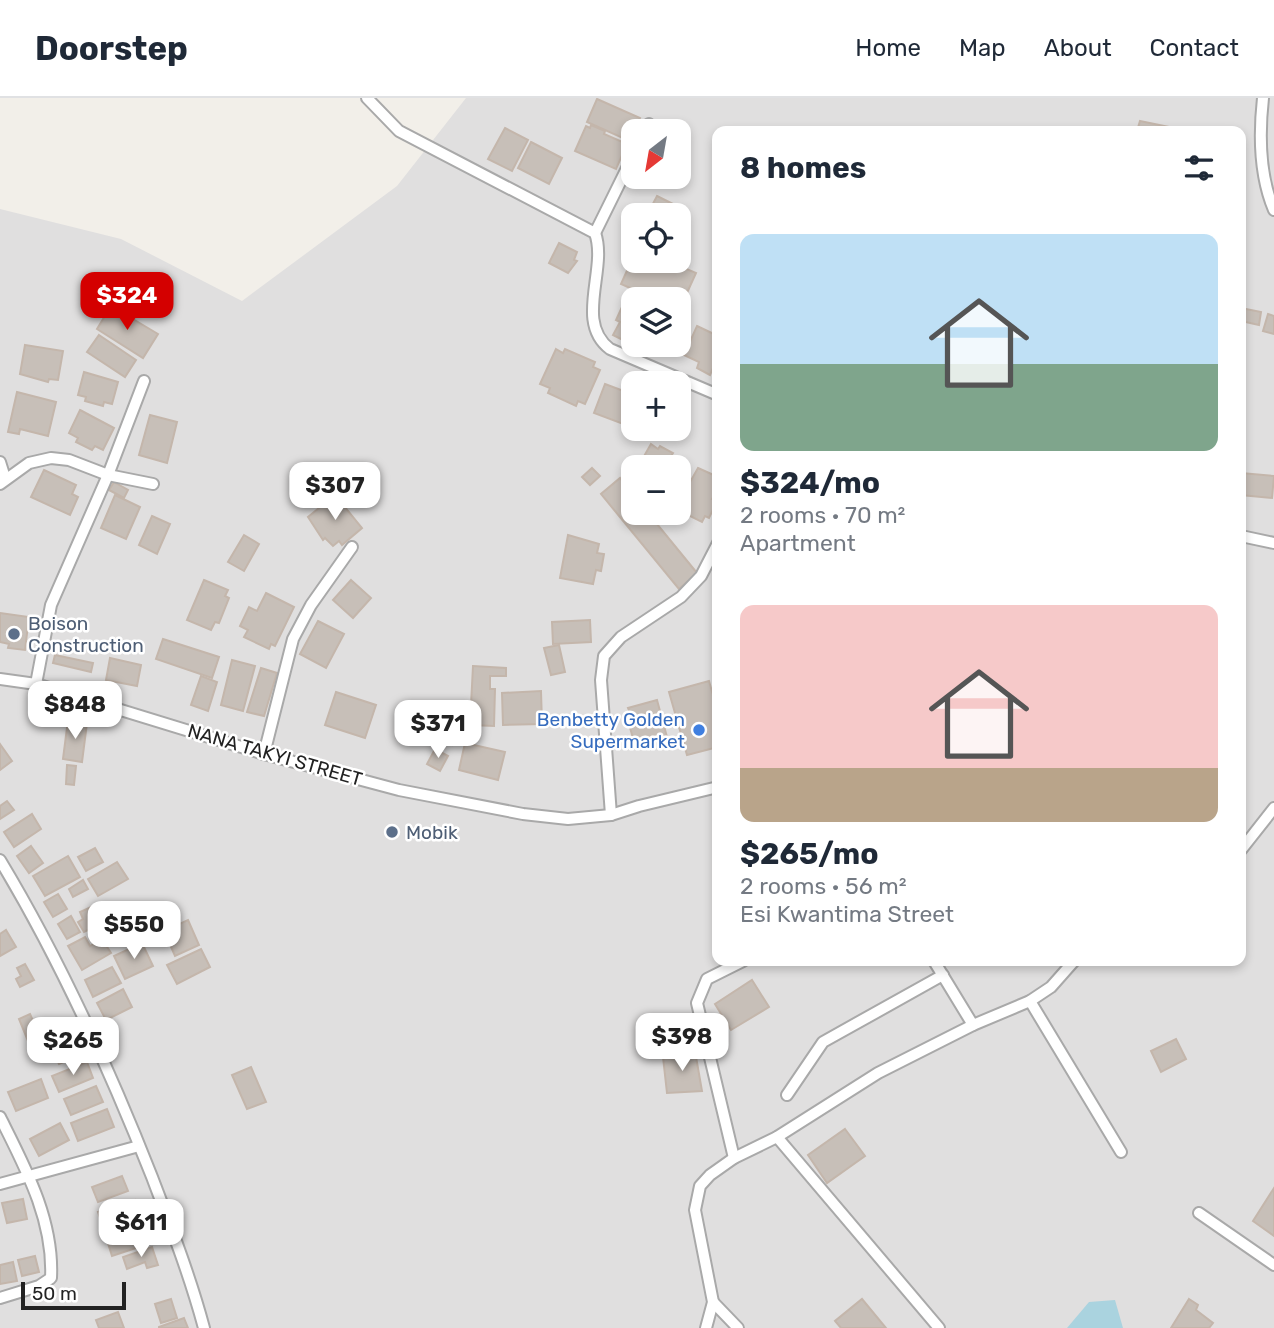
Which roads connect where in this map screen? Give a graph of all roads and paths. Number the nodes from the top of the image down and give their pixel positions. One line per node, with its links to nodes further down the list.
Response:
1 (367, 98): 5 (street)
2 (1263, 98): 4 (street)
3 (621, 180): 5 (street)
4 (1274, 210)
5 (594, 233): 7 (street)
6 (144, 382): 9 (street)
7 (712, 393)
8 (0, 462): 10 (street)
9 (108, 474): 10 (street); 11 (street); 17 (street)
10 (2, 481)
11 (153, 484)
12 (1246, 537): 13 (street)
13 (1274, 543)
14 (352, 547): 18 (street)
15 (712, 555): 21 (street)
16 (0, 679): 17 (street, NANA TAKYI STREET)
17 (36, 684): 18 (street, NANA TAKYI STREET)
18 (264, 754): 21 (street, NANA TAKYI STREET)
19 (712, 788): 21 (street, NANA TAKYI STREET)
20 (1274, 807): 22 (street)
21 (611, 816)
22 (1246, 843)
23 (0, 860): 33 (street)
24 (733, 966): 35 (street)
25 (937, 966): 27 (street)
26 (1070, 966): 28 (street)
27 (943, 975): 29 (street); 30 (street)
28 (1030, 1001): 29 (street); 34 (street)
29 (973, 1025): 32 (street)
30 (787, 1094)
31 (0, 1117): 36 (street)
32 (777, 1137): 35 (street); 45 (street)
33 (139, 1146): 36 (street); 42 (street)
34 (1121, 1152)
35 (734, 1158): 41 (street)
36 (29, 1177): 37 (street); 40 (street)
37 (0, 1184)
38 (1199, 1213): 39 (street)
39 (1274, 1265)
40 (0, 1298)
41 (713, 1302): 43 (street); 44 (street)
42 (204, 1328)
43 (706, 1328)
44 (738, 1328)
45 (939, 1328)

